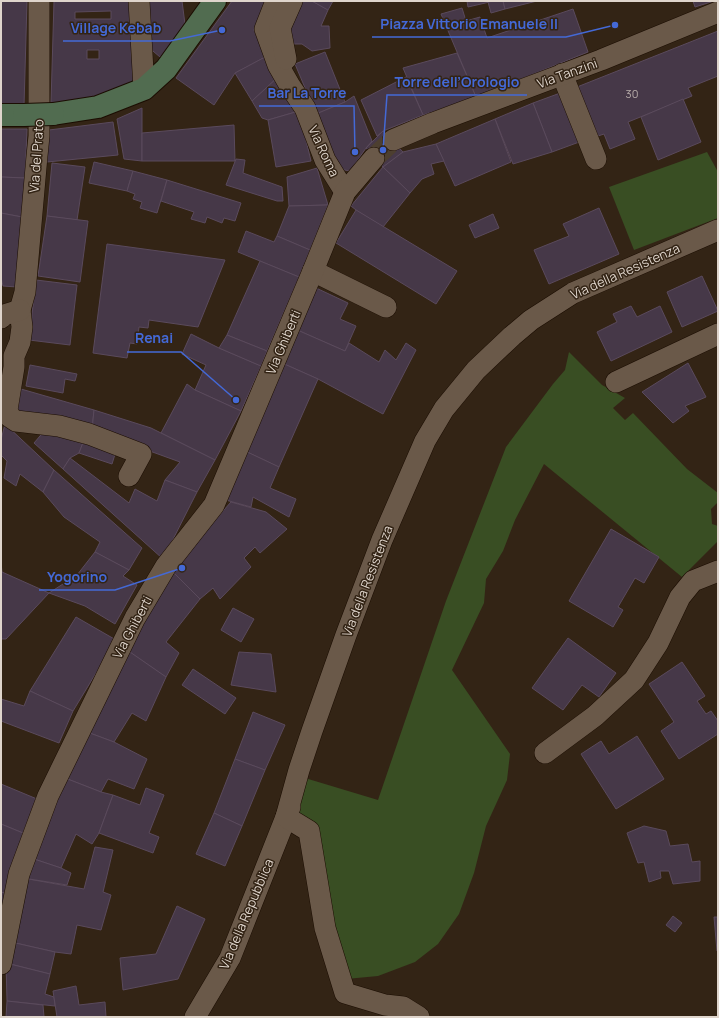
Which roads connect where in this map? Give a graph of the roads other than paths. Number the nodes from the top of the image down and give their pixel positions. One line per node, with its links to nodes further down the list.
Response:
1 (39, 1): 18 (street, Via del Prato)
2 (138, 1): 8 (street)
3 (276, 1): 9 (street, Via Roma)
4 (292, 1): 9 (street)
5 (206, 6): 8 (street)
6 (718, 12): 7 (street, Via Tanzini)
7 (562, 74): 11 (street, Via Tanzini); 13 (street)
8 (144, 88): 10 (street, bridge)
9 (298, 97): 14 (street, Via Roma)
10 (1, 115)
11 (392, 140)
12 (374, 158): 14 (street, Via Ghiberti)
13 (596, 159)
14 (345, 192): 16 (street, Via Ghiberti)
15 (718, 230): 26 (street, Via della Resistenza)
16 (313, 271): 17 (street); 27 (street, Via Ghiberti)
17 (386, 306)
18 (20, 310): 19 (street); 21 (street, Via del Prato)
19 (1, 318)
20 (718, 334): 22 (street)
21 (7, 354): 23 (street, Via del Prato)
22 (616, 382)
23 (129, 476)
24 (718, 571): 25 (street)
25 (545, 753)
26 (290, 808): 28 (street, Via della Repubblica); 29 (street)
27 (1, 964)
28 (195, 1017)
29 (419, 1017)

